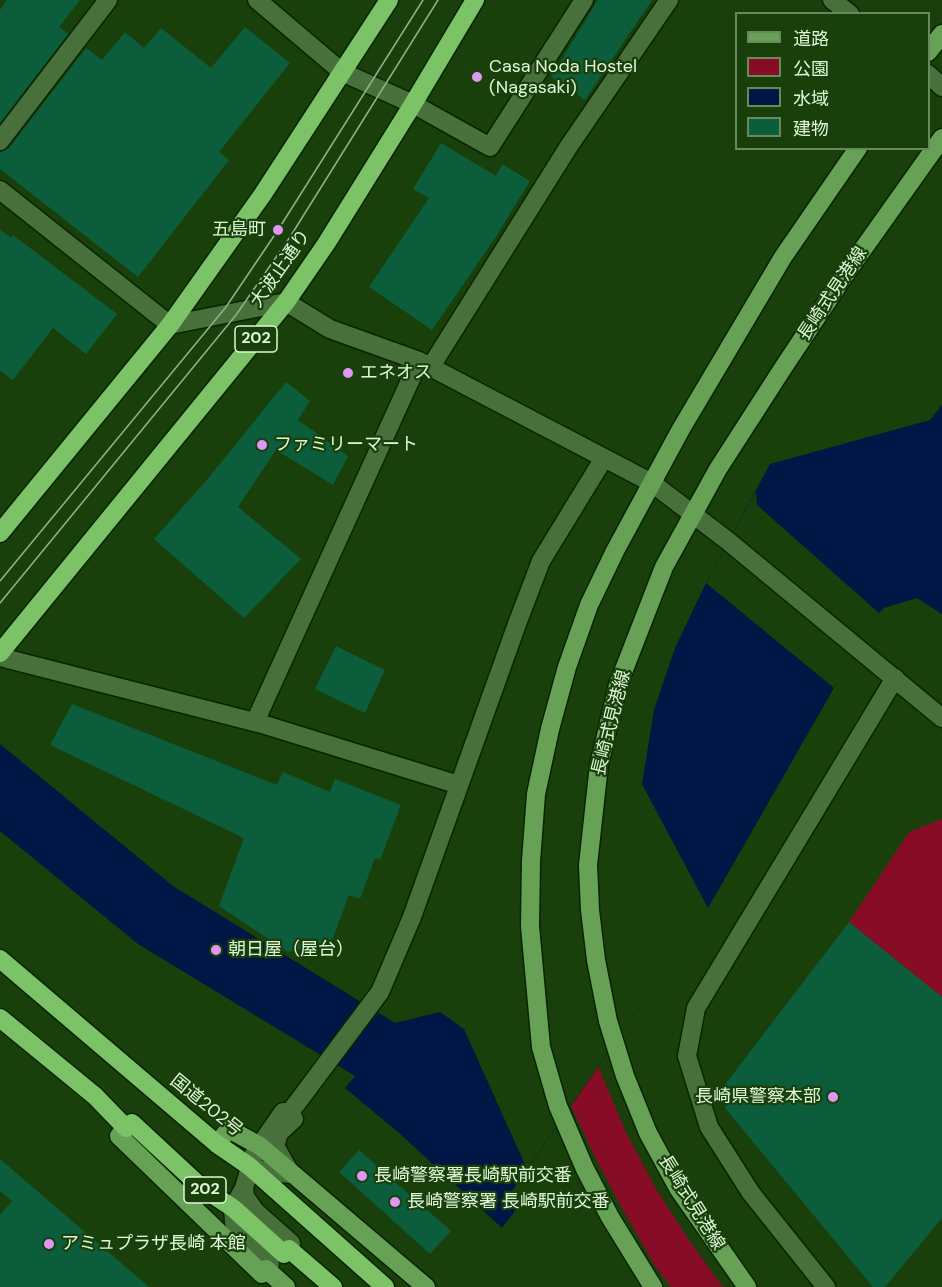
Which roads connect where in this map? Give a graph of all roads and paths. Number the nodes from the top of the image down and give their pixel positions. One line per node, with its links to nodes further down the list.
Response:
1 (108, 0): 16 (street)
2 (257, 0): 11 (street)
3 (389, 0): 11 (highway)
4 (475, 0): 14 (highway, 大波止通り / 202)
5 (584, 0): 14 (street)
6 (669, 0): 21 (street)
7 (832, 0): 8 (street)
8 (847, 12)
9 (942, 34): 10 (main road)
10 (930, 49)
11 (342, 72): 14 (street); 20 (highway)
12 (930, 76): 13 (street)
13 (942, 87)
14 (413, 104): 19 (highway, 大波止通り / 202)
15 (942, 138): 24 (main road, 長崎式見港線)
16 (0, 141)
17 (857, 150): 23 (main road)
18 (0, 190): 20 (street)
19 (286, 302): 20 (street); 21 (street); 26 (highway, 大波止通り / 202)
20 (170, 326): 25 (highway)
21 (425, 364): 22 (street); 29 (street)
22 (604, 458): 23 (street); 30 (street)
23 (652, 483): 24 (street); 47 (main road)
24 (693, 514): 27 (street); 48 (main road, 長崎式見港線)
25 (0, 533)
26 (0, 655): 29 (street)
27 (895, 678): 28 (street); 49 (street)
28 (942, 718)
29 (255, 722): 30 (street)
30 (459, 785): 33 (street)
31 (0, 959): 35 (highway, 国道202号 / 202)
32 (0, 1018): 34 (highway, 202)
33 (288, 1115): 36 (street); 38 (street)
34 (126, 1128): 40 (highway, 202); 42 (main road)
35 (217, 1144): 36 (main road); 37 (highway, 国道202号 / 202)
36 (260, 1146): 37 (street); 38 (main road)
37 (249, 1166): 38 (street); 39 (street); 45 (highway, 国道202号 / 202)
38 (292, 1174): 46 (main road)
39 (244, 1188): 40 (street); 41 (street)
40 (233, 1208): 41 (highway, 202); 42 (street)
41 (289, 1249): 44 (highway, 202)
42 (266, 1269): 43 (main road)
43 (286, 1287)
44 (333, 1287)
45 (385, 1287)
46 (426, 1287)
47 (653, 1287)
48 (747, 1287)
49 (826, 1287)

